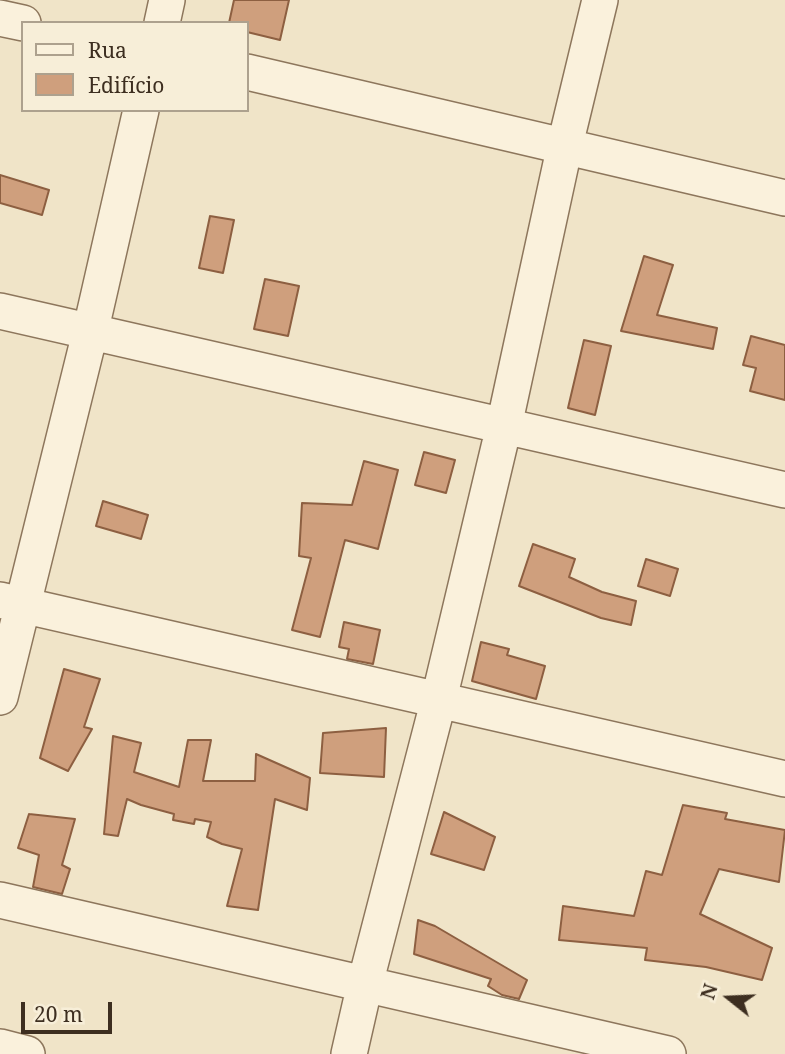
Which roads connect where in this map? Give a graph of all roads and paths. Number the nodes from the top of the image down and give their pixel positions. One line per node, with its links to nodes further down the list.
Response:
1 (167, 0): 4 (street)
2 (600, 0): 8 (street)
3 (0, 18): 5 (street)
4 (162, 21)
5 (21, 23)
6 (248, 72): 8 (street)
7 (141, 112): 11 (street)
8 (565, 145): 9 (street); 12 (street)
9 (785, 198)
10 (0, 311): 11 (street)
11 (90, 333): 12 (street); 14 (street)
12 (504, 426): 13 (street); 16 (street)
13 (785, 490)
14 (12, 603): 15 (street); 16 (street)
15 (0, 697)
16 (439, 699): 17 (street); 19 (street)
17 (785, 779)
18 (0, 900): 19 (street)
19 (365, 984): 22 (street); 23 (street)
20 (0, 1047): 21 (street)
21 (27, 1054)
22 (349, 1054)
23 (668, 1054)

